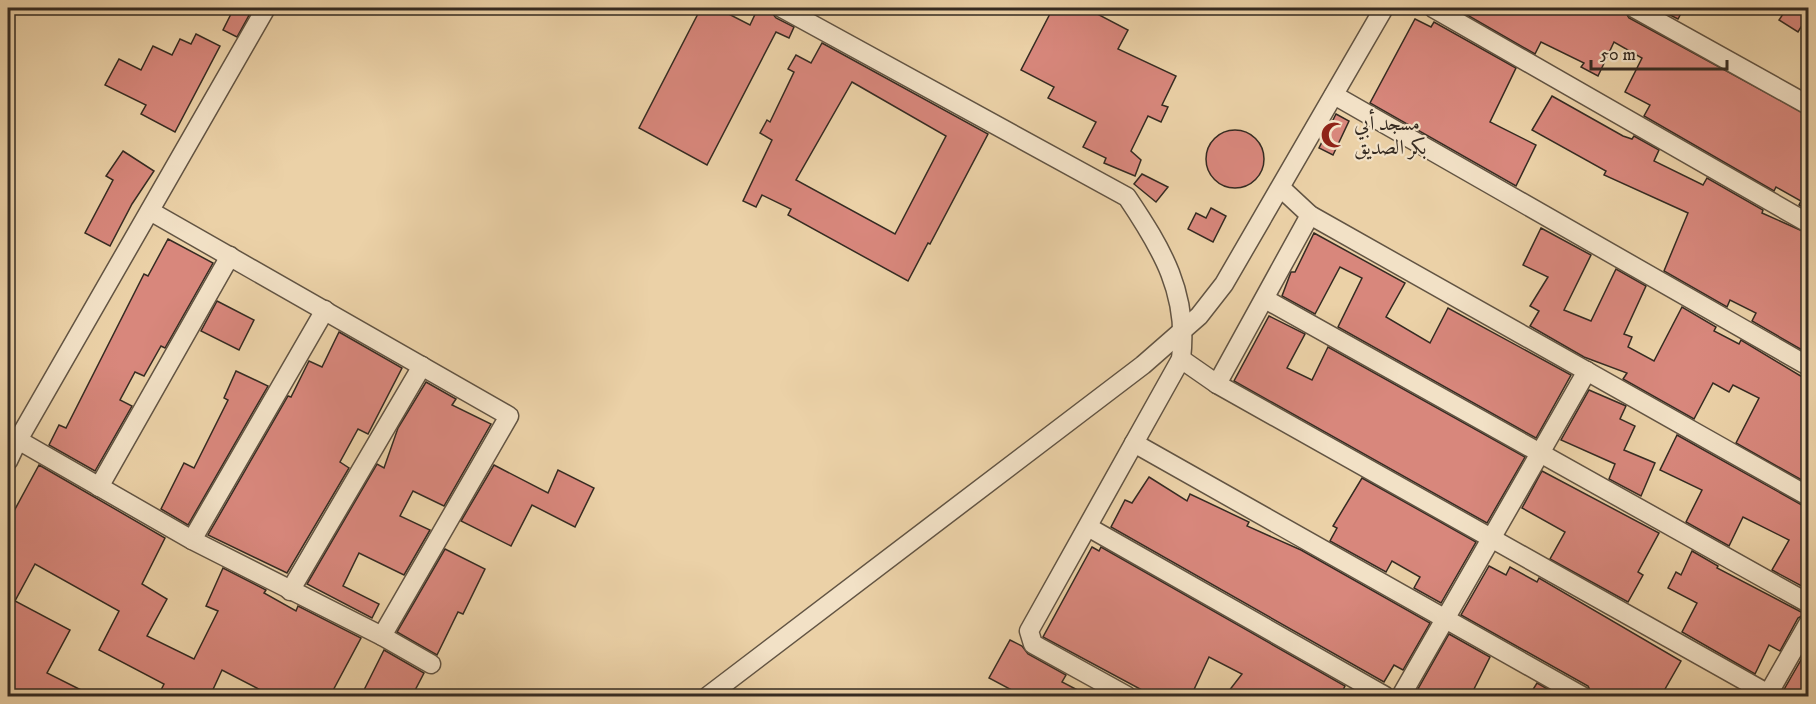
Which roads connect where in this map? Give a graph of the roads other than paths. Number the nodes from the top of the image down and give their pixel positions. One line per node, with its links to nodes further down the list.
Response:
1 (266, 8): 9 (street)
2 (782, 8): 15 (street)
3 (1384, 8): 6 (street)
4 (1433, 8): 11 (street)
5 (1634, 8): 7 (street)
6 (1334, 95): 8 (street); 18 (street)
7 (1809, 105)
8 (1281, 188): 10 (street); 15 (street)
9 (150, 211): 12 (street); 21 (street)
10 (1310, 215): 13 (street); 19 (street)
11 (1809, 223)
12 (230, 256): 14 (street); 25 (street)
13 (1265, 299): 20 (street); 23 (street)
14 (325, 310): 17 (street); 28 (street)
15 (1184, 331): 16 (street); 36 (street)
16 (1181, 359): 20 (street); 22 (street)
17 (422, 366): 30 (street); 34 (street)
18 (1809, 366)
19 (1587, 371): 23 (street); 26 (street)
20 (1217, 384): 29 (street)
21 (18, 440): 24 (street); 25 (street)
22 (1134, 443): 27 (street); 32 (street)
23 (1540, 453): 29 (street); 31 (street)
24 (8, 461)
25 (99, 487): 28 (street)
26 (1809, 496)
27 (1088, 527): 37 (street); 38 (street)
28 (192, 540): 30 (street)
29 (1490, 540): 32 (street); 41 (street)
30 (290, 591): 34 (street)
31 (1809, 603)
32 (1445, 619): 39 (street); 40 (street)
33 (1809, 624): 41 (street)
34 (382, 636): 35 (street)
35 (431, 664)
36 (708, 696)
37 (1127, 696)
38 (1385, 696)
39 (1401, 696)
40 (1581, 696)
41 (1769, 696)

